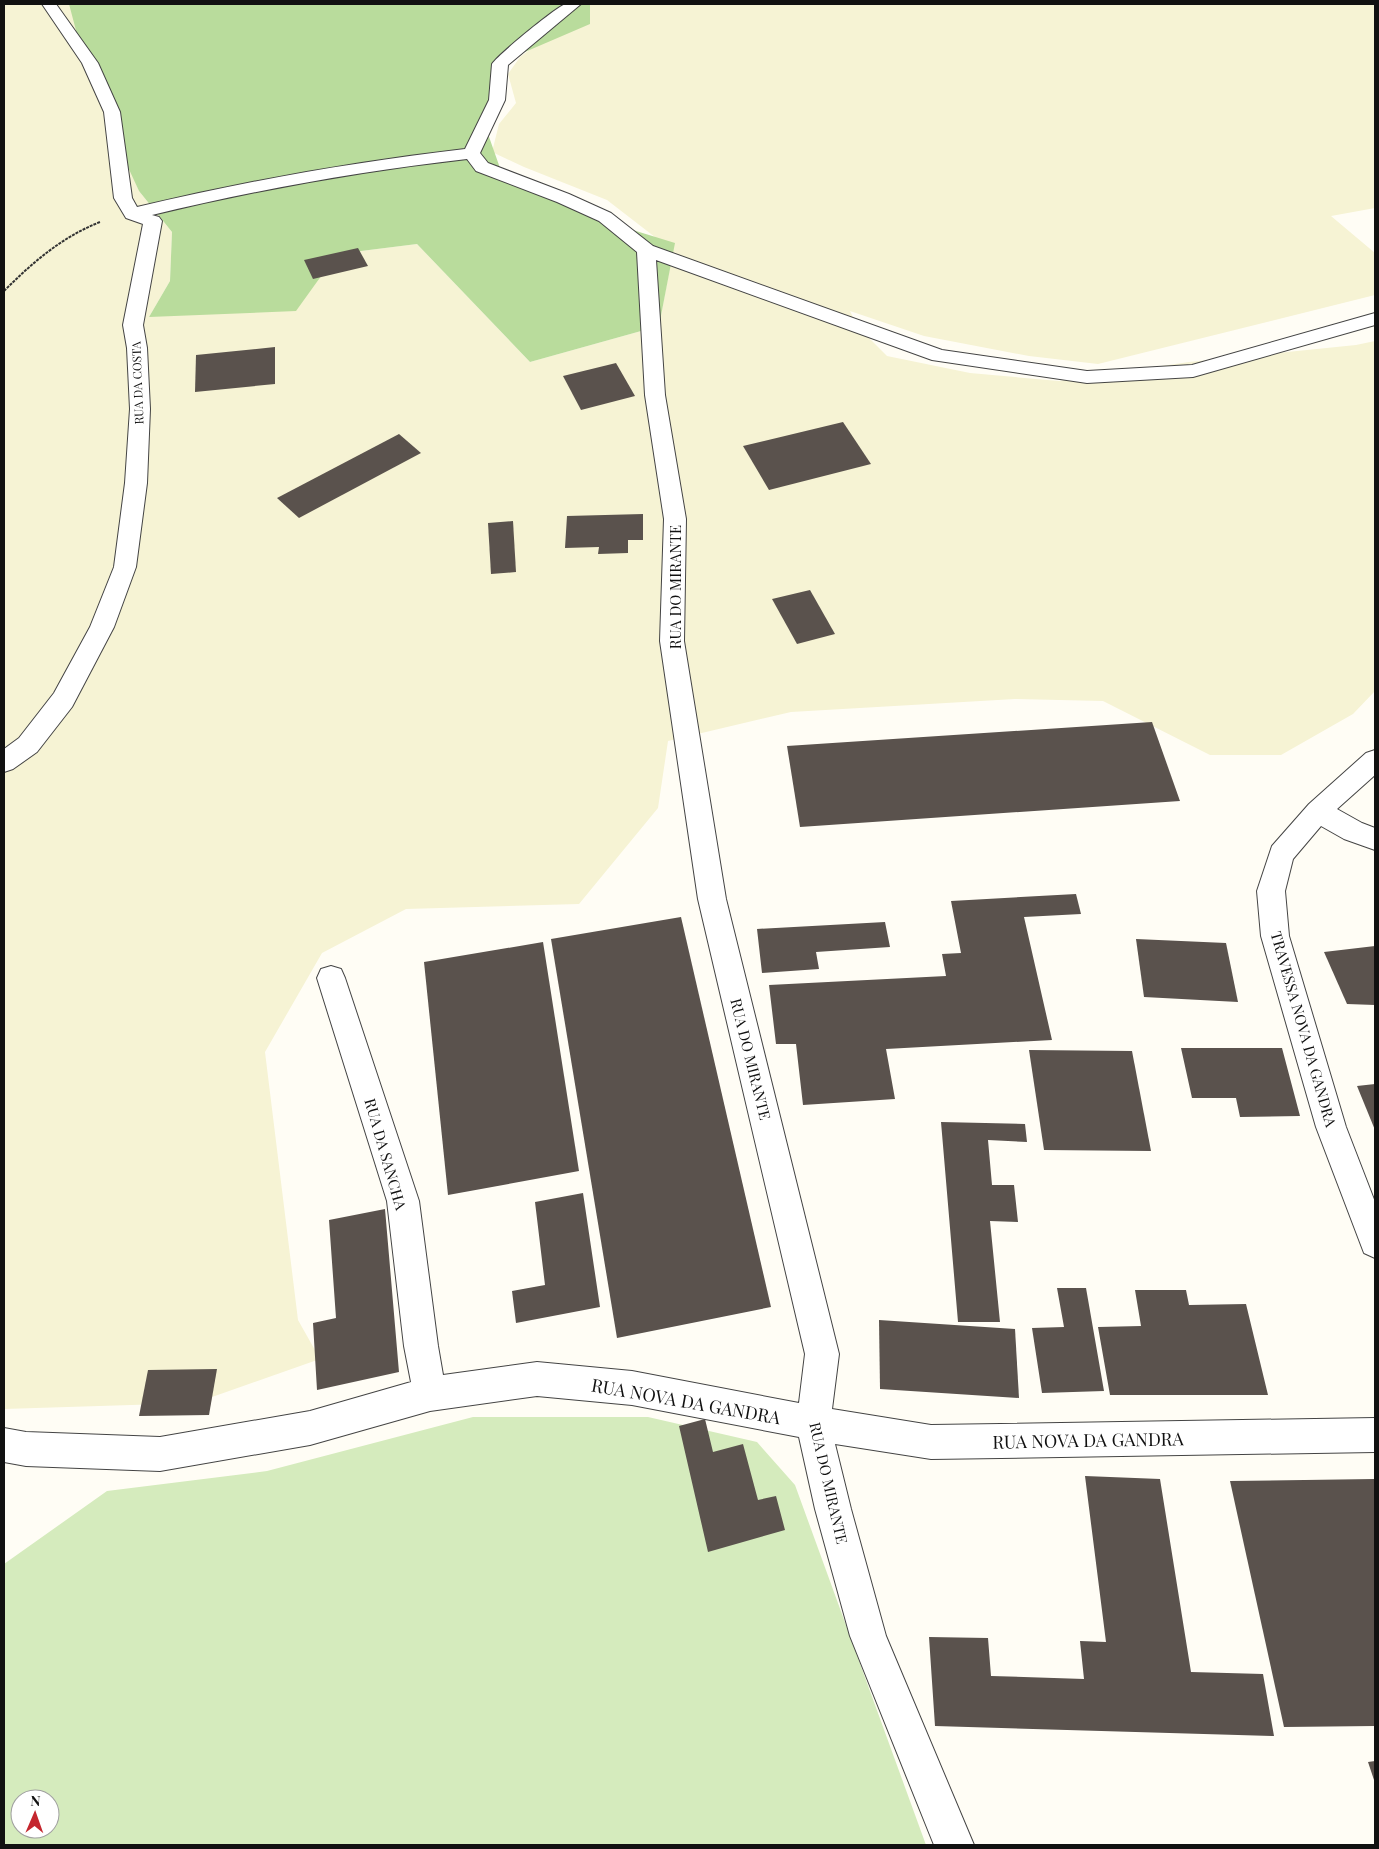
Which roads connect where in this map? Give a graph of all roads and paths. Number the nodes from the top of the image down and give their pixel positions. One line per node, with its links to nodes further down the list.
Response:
1 (49, 4): 4 (street)
2 (574, 4): 3 (street)
3 (471, 153): 4 (street); 5 (street)
4 (132, 214): 6 (path); 9 (street, RUA DA COSTA)
5 (646, 250): 7 (street); 15 (street, RUA DO MIRANTE)
6 (4, 291)
7 (1375, 319)
8 (1375, 760): 10 (street, TRAVESSA NOVA DA GANDRA)
9 (4, 762)
10 (1318, 811): 11 (street); 13 (street, TRAVESSA NOVA DA GANDRA)
11 (1375, 839)
12 (330, 978): 14 (street, RUA DA SANCHA)
13 (1375, 1242)
14 (430, 1394): 15 (street, RUA NOVA DA GANDRA); 17 (street, RUA NOVA DA GANDRA)
15 (813, 1424): 16 (street, RUA NOVA DA GANDRA); 18 (street, RUA DO MIRANTE)
16 (1375, 1435)
17 (4, 1445)
18 (954, 1845)

